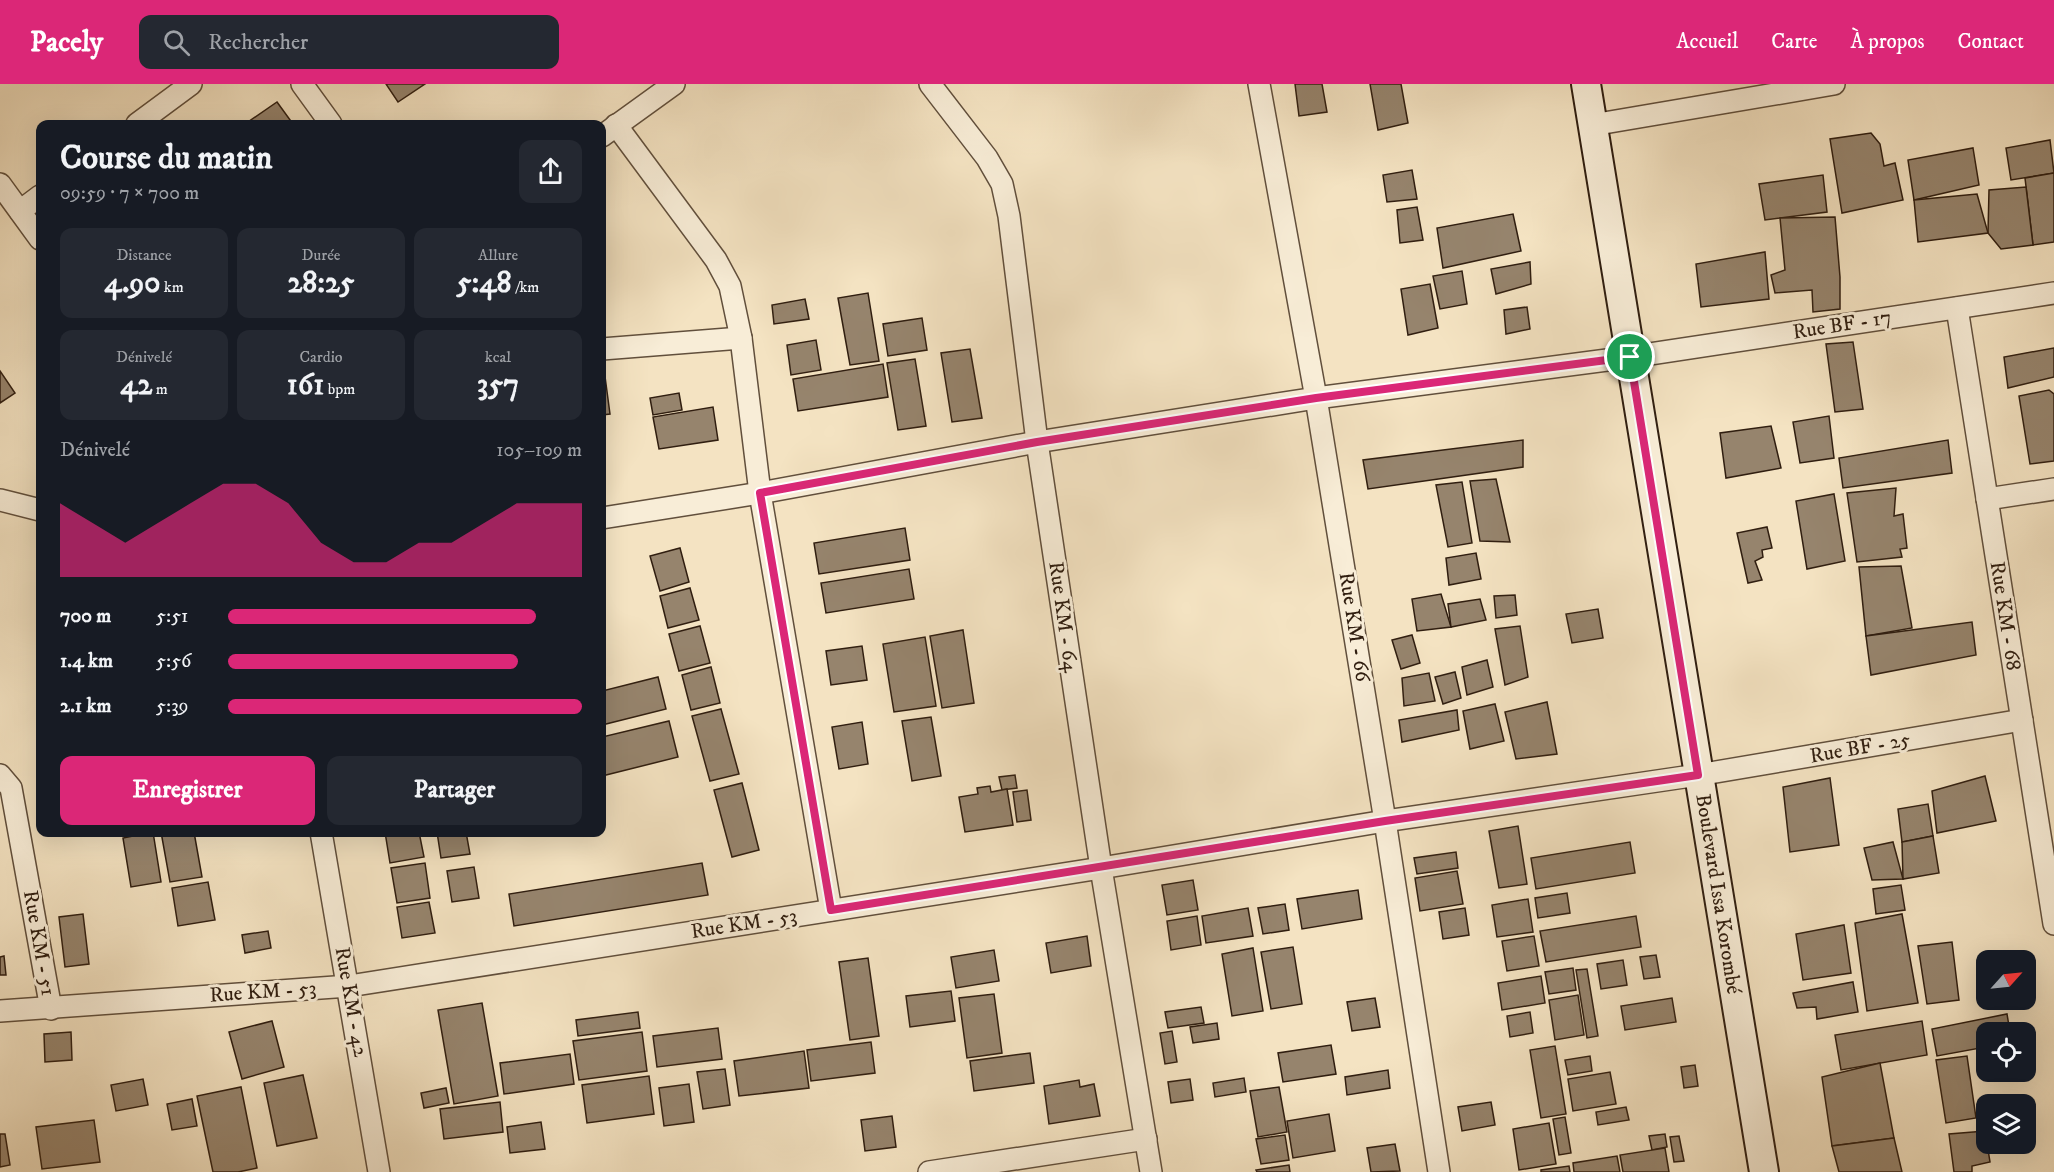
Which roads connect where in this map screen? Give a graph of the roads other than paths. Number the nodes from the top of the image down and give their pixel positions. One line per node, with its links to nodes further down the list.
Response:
1 (191, 84): 8 (street)
2 (302, 84): 9 (street)
3 (674, 84): 11 (street)
4 (930, 84): 22 (street, Rue KM - 64)
5 (1259, 84): 21 (street, Rue KM - 66)
6 (1586, 84): 10 (street, Boulevard Issa Korombé)
7 (1834, 84): 10 (street)
8 (142, 120)
9 (328, 120)
10 (1592, 125): 20 (street, Boulevard Issa Korombé)
11 (609, 131): 18 (street)
12 (0, 184): 14 (street)
13 (36, 199): 14 (street)
14 (20, 211): 15 (street)
15 (36, 233)
16 (2054, 293): 17 (street, Rue BF - 17)
17 (1957, 308): 20 (street, Rue BF - 17); 26 (street, Rue KM - 68)
18 (741, 338): 19 (street); 24 (street)
19 (606, 349)
20 (1630, 357): 21 (street, Rue BF - 17); 31 (street, Boulevard Issa Korombé)
21 (1316, 398): 22 (street, Rue BF - 17); 32 (street, Rue KM - 66)
22 (1037, 442): 24 (street, Rue BF - 17); 34 (street, Rue KM - 64)
23 (2054, 489): 26 (street)
24 (760, 493): 28 (street, Rue BF - 17); 35 (street)
25 (0, 500): 27 (street)
26 (1987, 500): 29 (street, Rue KM - 68)
27 (36, 509)
28 (606, 517)
29 (2022, 720): 31 (street, Rue BF - 25); 36 (street, Rue KM - 68)
30 (0, 775): 38 (street, Rue KM - 51)
31 (1698, 775): 32 (street, Rue KM - 53); 45 (street, Boulevard Issa Korombé)
32 (1385, 821): 34 (street, Rue KM - 53); 44 (street, Rue KM - 66)
33 (322, 837): 37 (street, Rue KM - 42)
34 (1101, 868): 35 (street, Rue KM - 53); 40 (street, Rue KM - 64)
35 (831, 910): 37 (street, Rue KM - 53)
36 (2054, 924)
37 (349, 986): 38 (street, Rue KM - 53); 41 (street, Rue KM - 42)
38 (51, 1009): 39 (street, Rue KM - 53)
39 (0, 1011)
40 (1146, 1139): 42 (street); 43 (street, Rue KM - 64)
41 (379, 1172)
42 (929, 1172)
43 (1151, 1172)
44 (1438, 1172)
45 (1764, 1172)

